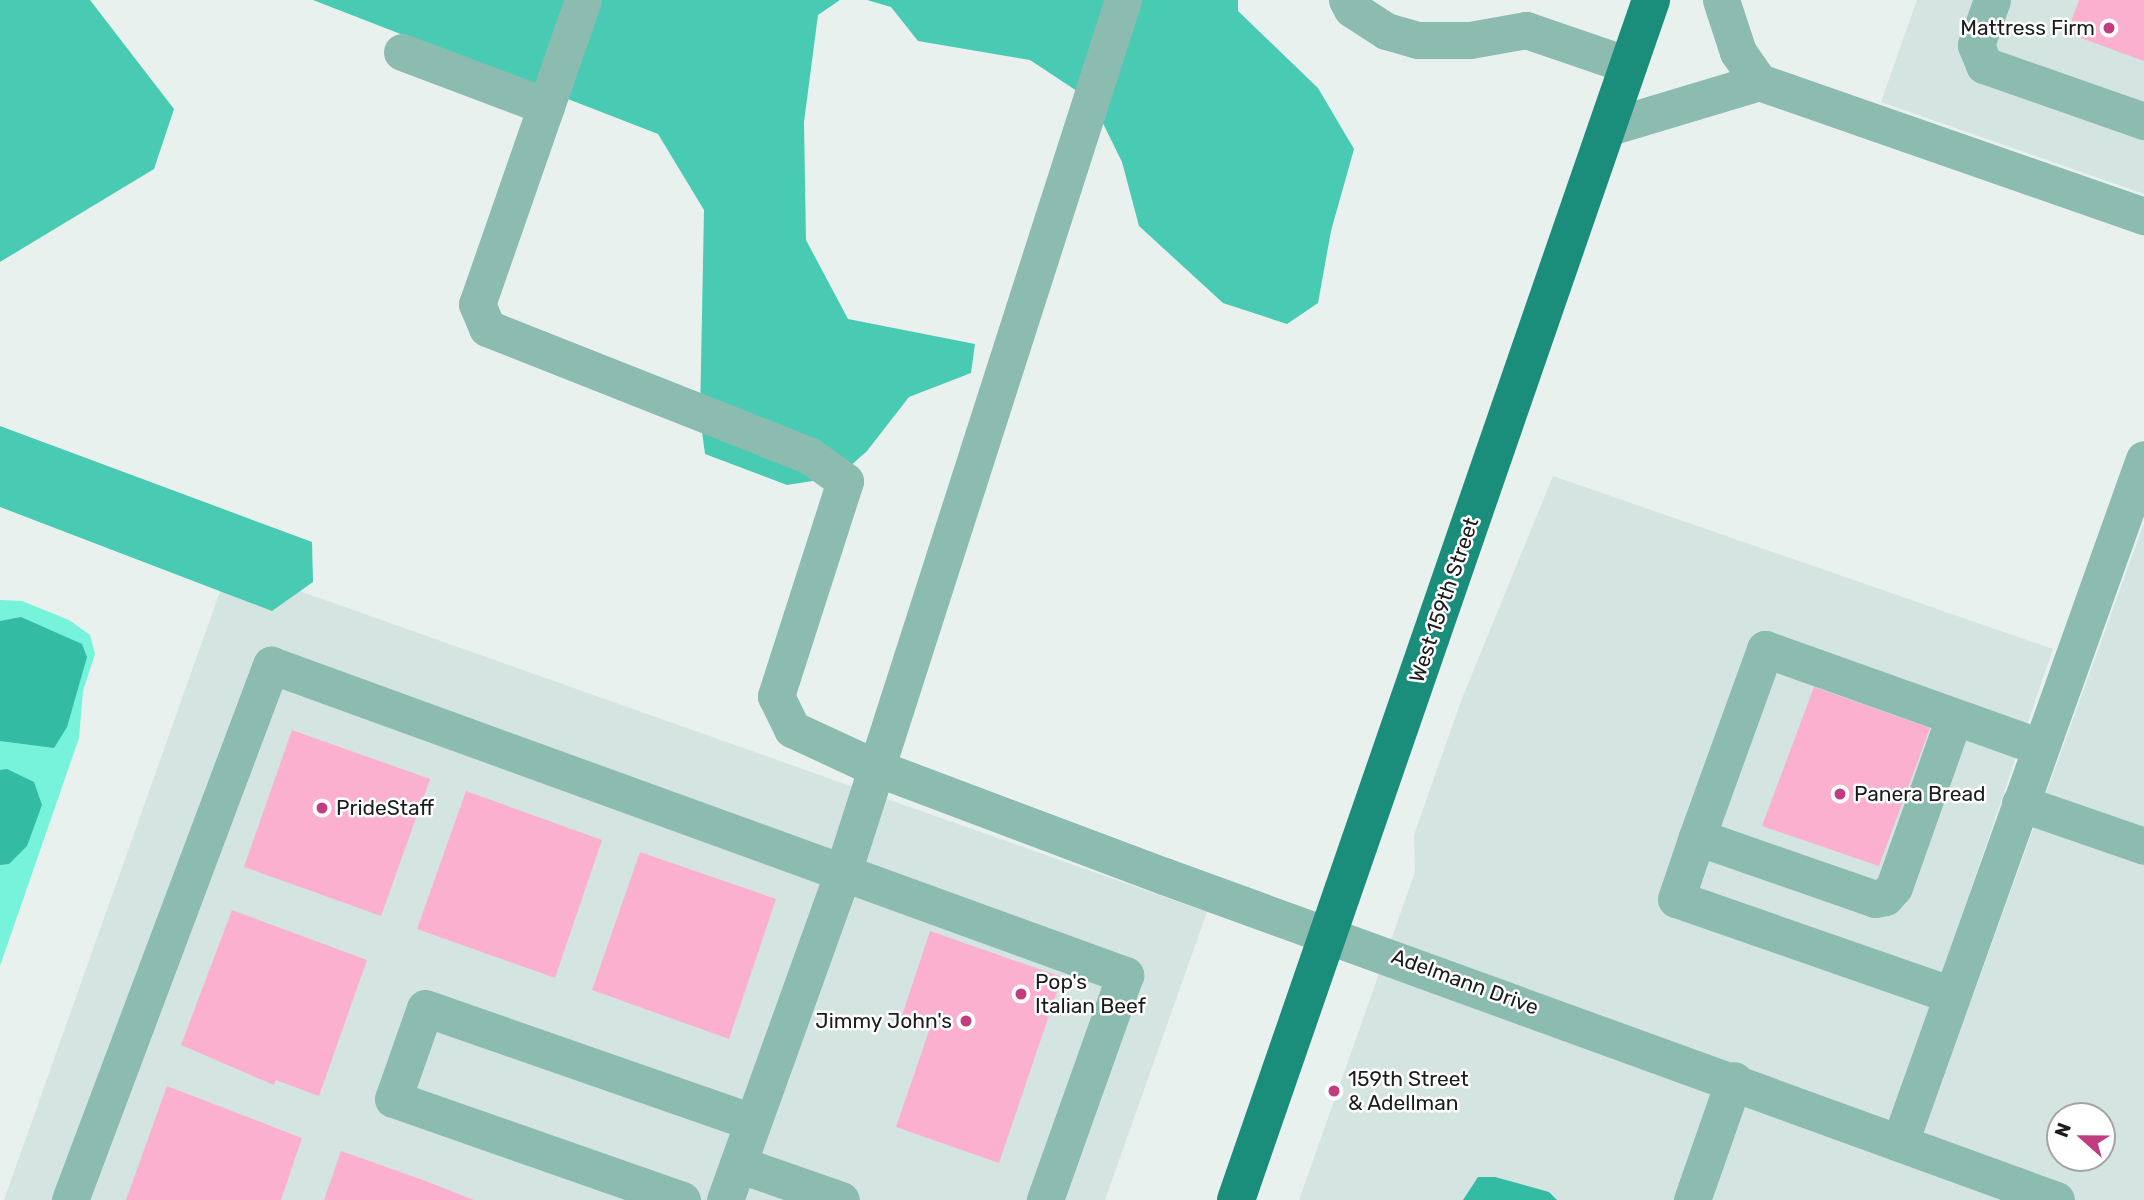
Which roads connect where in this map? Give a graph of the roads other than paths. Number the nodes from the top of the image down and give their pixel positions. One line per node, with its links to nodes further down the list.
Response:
1 (583, 0): 11 (street)
2 (1123, 0): 19 (street)
3 (1347, 0): 7 (street)
4 (1651, 0): 9 (main road, West 159th Street)
5 (1721, 0): 10 (street)
6 (1992, 0): 12 (street)
7 (1522, 15): 9 (street)
8 (402, 52): 11 (street)
9 (1628, 65): 13 (main road, West 159th Street)
10 (1759, 82): 13 (street); 14 (street)
11 (546, 106): 19 (street, Adelmann Drive)
12 (2144, 121)
13 (1606, 128): 24 (main road, West 159th Street)
14 (2144, 216)
15 (2144, 459): 16 (street)
16 (2134, 519): 18 (street)
17 (1954, 718): 18 (street); 21 (street); 21 (street)
18 (2040, 747): 20 (street)
19 (874, 767): 23 (street); 24 (street, Adelmann Drive)
20 (2020, 803): 22 (street); 25 (street)
21 (1698, 836): 25 (street)
22 (2144, 846)
23 (843, 872): 27 (street); 30 (street); 34 (street)
24 (1329, 933): 26 (street, Adelmann Drive); 35 (main road, West 159th Street)
25 (1952, 995): 28 (street)
26 (1734, 1080): 28 (street, Adelmann Drive); 36 (street)
27 (753, 1122): 29 (street); 31 (street)
28 (1899, 1142): 37 (street, Adelmann Drive)
29 (738, 1164): 32 (street); 33 (street)
30 (70, 1200)
31 (682, 1200)
32 (725, 1200)
33 (841, 1200)
34 (1045, 1200)
35 (1236, 1200)
36 (1692, 1200)
37 (2056, 1200)

